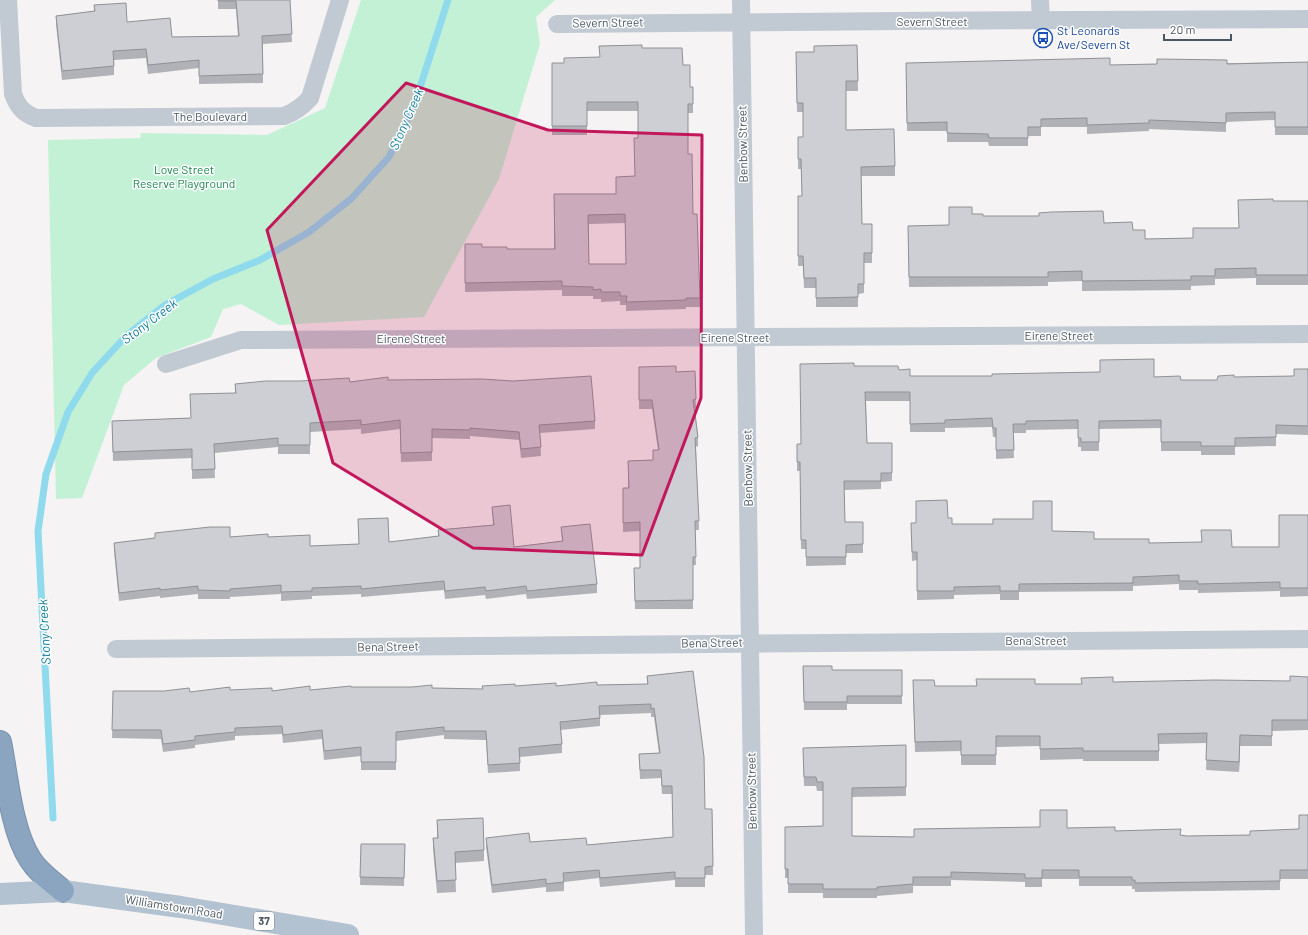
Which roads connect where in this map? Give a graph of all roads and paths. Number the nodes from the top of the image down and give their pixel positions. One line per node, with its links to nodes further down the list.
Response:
1 (8, 0): 2 (street, The Boulevard)
2 (340, 0)
3 (741, 0): 6 (street, Benbow Street)
4 (1040, 0): 7 (street)
5 (1308, 19): 7 (street, Severn Street)
6 (741, 22): 7 (street, Severn Street); 8 (street, Severn Street); 10 (street, Benbow Street)
7 (1041, 22)
8 (557, 24)
9 (1308, 334): 10 (street, Eirene Street)
10 (746, 338): 11 (street, Eirene Street); 13 (street, Benbow Street)
11 (166, 364)
12 (1308, 639): 13 (street, Bena Street)
13 (750, 643): 14 (street, Bena Street); 19 (street, Benbow Street)
14 (116, 649)
15 (0, 742): 16 (highway)
16 (63, 891): 17 (main road, Williamstown Road / 37); 18 (main road, Williamstown Road / 37)
17 (0, 894)
18 (348, 935)
19 (754, 935)

